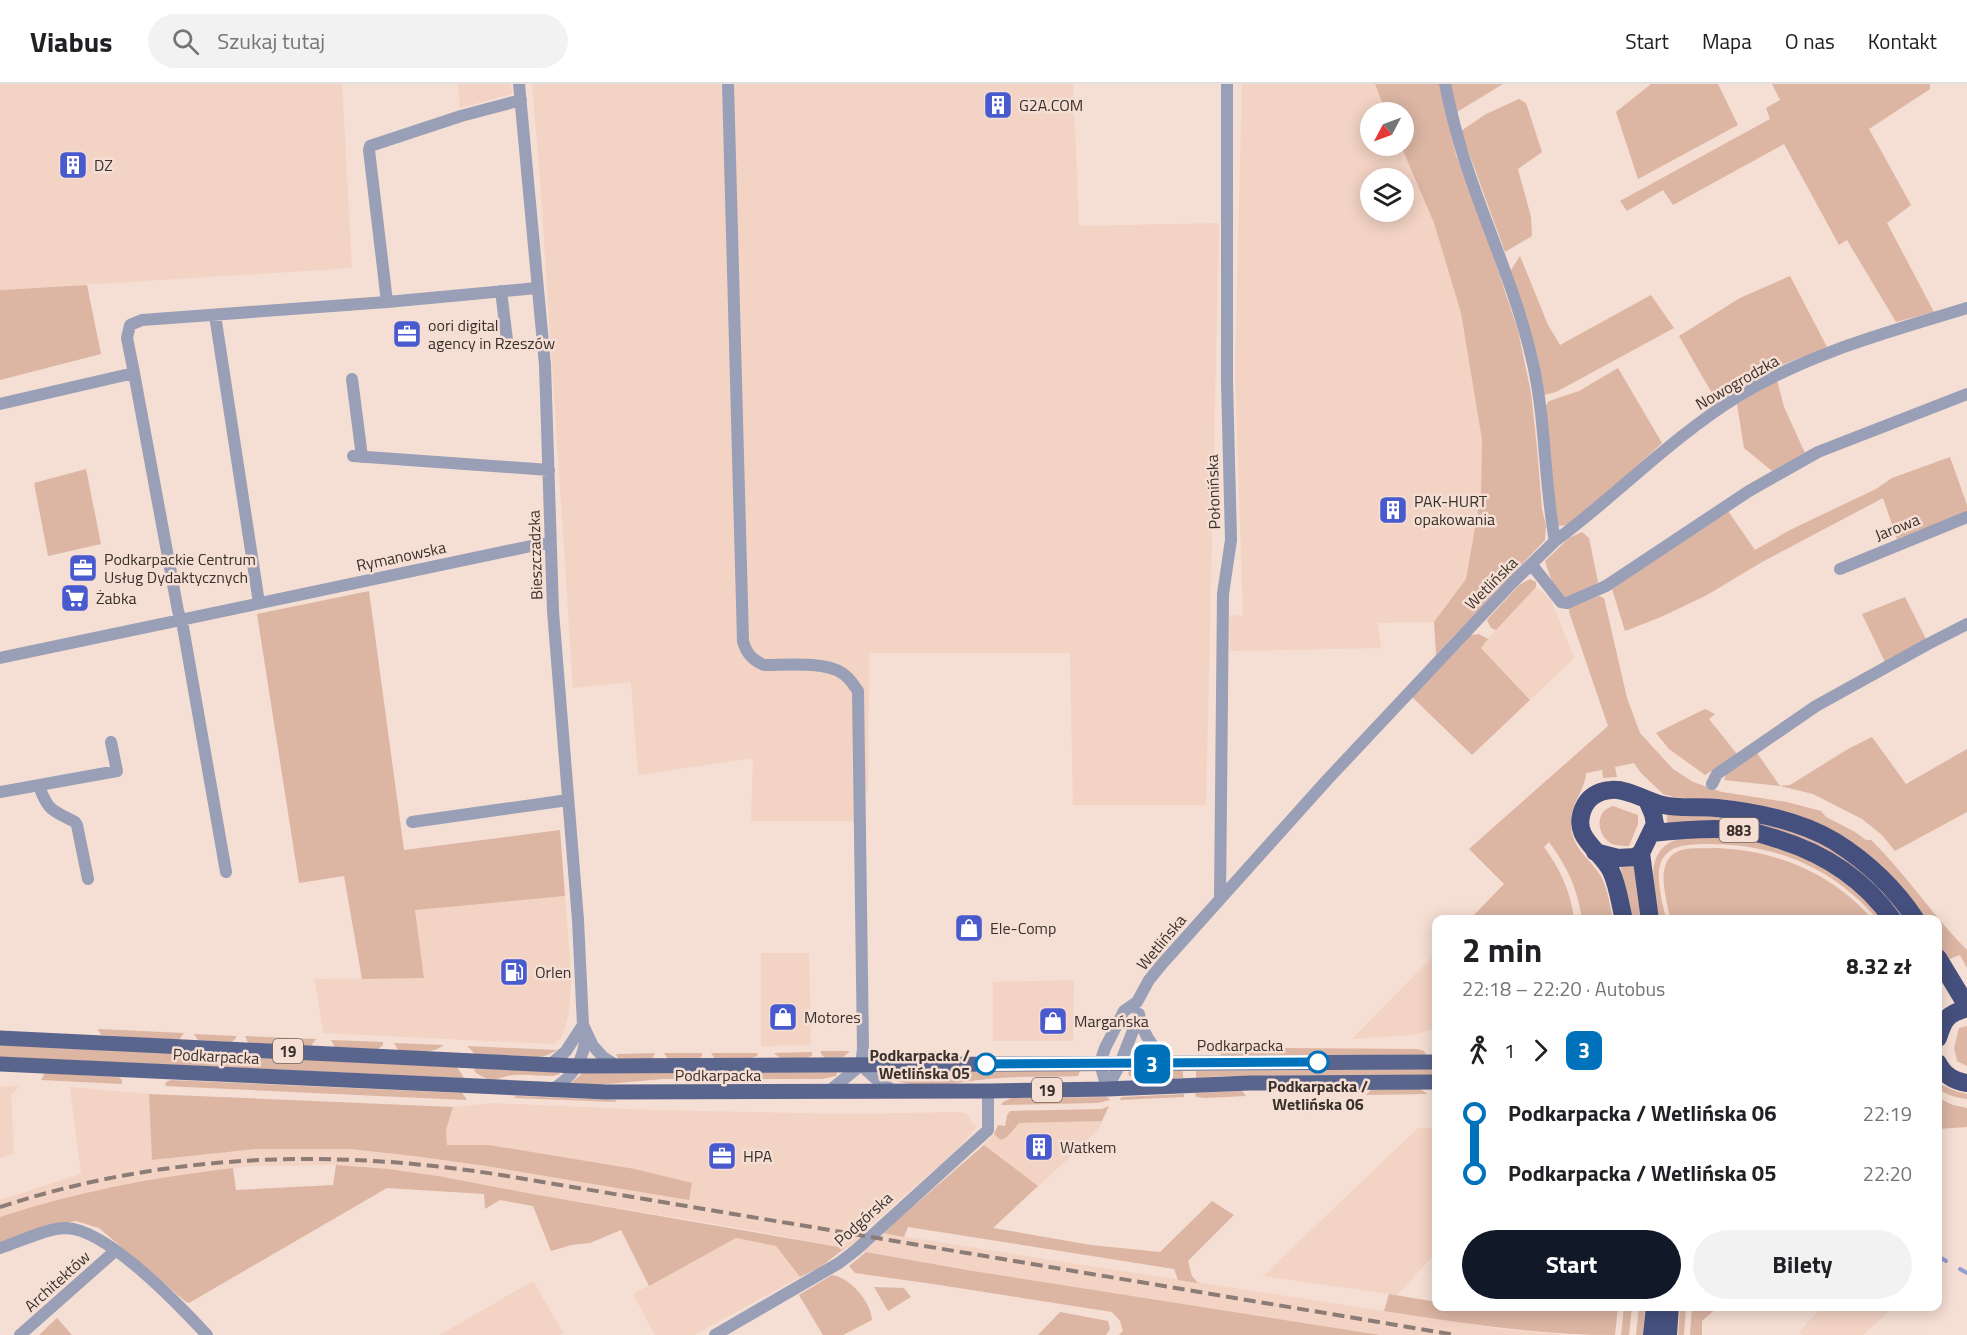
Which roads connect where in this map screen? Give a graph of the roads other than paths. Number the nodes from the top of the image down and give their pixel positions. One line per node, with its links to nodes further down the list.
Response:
1 (519, 84): 5 (street, Bieszczadzka)
2 (728, 84): 56 (street)
3 (1227, 84): 38 (street, Połonińska)
4 (1445, 84): 18 (street)
5 (521, 100): 6 (street, Bieszczadzka); 8 (street)
6 (537, 288): 7 (street); 16 (street, Bieszczadzka)
7 (501, 291): 8 (street); 11 (street)
8 (387, 302): 10 (street)
9 (1967, 308): 18 (street, Nowogrodzka)
10 (215, 315): 12 (street); 22 (street)
11 (507, 340)
12 (134, 373): 15 (street); 23 (street)
13 (351, 379): 16 (street)
14 (1967, 394): 20 (street)
15 (0, 404)
16 (549, 470): 19 (street, Bieszczadzka)
17 (1967, 517): 21 (street, Jarowa)
18 (1555, 541): 20 (street, Wetlińska)
19 (550, 542): 22 (street, Rymanowska); 30 (street, Bieszczadzka)
20 (1533, 565): 38 (street, Wetlińska)
21 (1840, 569)
22 (259, 603): 23 (street, Rymanowska)
23 (181, 619): 25 (street, Rymanowska); 36 (street)
24 (1967, 624): 27 (street)
25 (0, 658)
26 (111, 742): 28 (street)
27 (1712, 783)
28 (39, 786): 29 (street); 37 (street)
29 (0, 792)
30 (568, 800): 32 (street); 48 (street, Bieszczadzka)
31 (1647, 800): 33 (highway); 34 (highway, 883); 42 (highway, 883)
32 (412, 822)
33 (1651, 833): 35 (highway); 41 (highway, 883)
34 (1595, 852): 35 (highway); 39 (highway, 883)
35 (1641, 853): 40 (highway)
36 (226, 872)
37 (88, 879)
38 (1220, 899): 44 (street, Wetlińska)
39 (1623, 915)
40 (1649, 915)
41 (1890, 915)
42 (1912, 915)
43 (1942, 965): 45 (highway)
44 (1137, 1002): 46 (street); 51 (street, Wetlińska)
45 (1967, 1007): 47 (highway)
46 (1139, 1015): 52 (street); 55 (street)
47 (1942, 1022)
48 (584, 1029): 54 (street); 57 (street, Bieszczadzka); 58 (street)
49 (0, 1038): 54 (main road, Podkarpacka / 19)
50 (1432, 1062): 52 (main road, Podkarpacka / 19)
51 (1100, 1063): 55 (main road, Podkarpacka / 19); 56 (main road, Podkarpacka / 19); 62 (street)
52 (1172, 1063): 55 (main road, Podkarpacka / 19)
53 (0, 1064): 63 (main road, Podkarpacka / 19)
54 (551, 1064): 57 (main road, Podkarpacka / 19)
55 (1120, 1064): 62 (street)
56 (861, 1065): 58 (main road, Podkarpacka / 19); 65 (street); 66 (street)
57 (576, 1066): 58 (main road, Podkarpacka / 19); 63 (street)
58 (616, 1066)
59 (1942, 1071): 61 (highway)
60 (1432, 1082): 62 (main road, Podkarpacka / 19)
61 (1967, 1083)
62 (1107, 1089): 64 (main road, Podkarpacka / 19)
63 (550, 1090): 66 (main road, Podkarpacka / 19)
64 (988, 1091): 65 (main road, Podkarpacka / 19); 73 (street, Podgórska)
65 (896, 1092): 66 (main road, Podkarpacka / 19)
66 (826, 1093)
67 (0, 1248): 68 (street)
68 (115, 1251): 71 (street, Architektów); 72 (street)
69 (1654, 1311): 74 (highway)
70 (1670, 1311): 75 (highway)
71 (20, 1335)
72 (207, 1335)
73 (714, 1335)
74 (1652, 1335)
75 (1668, 1335)

